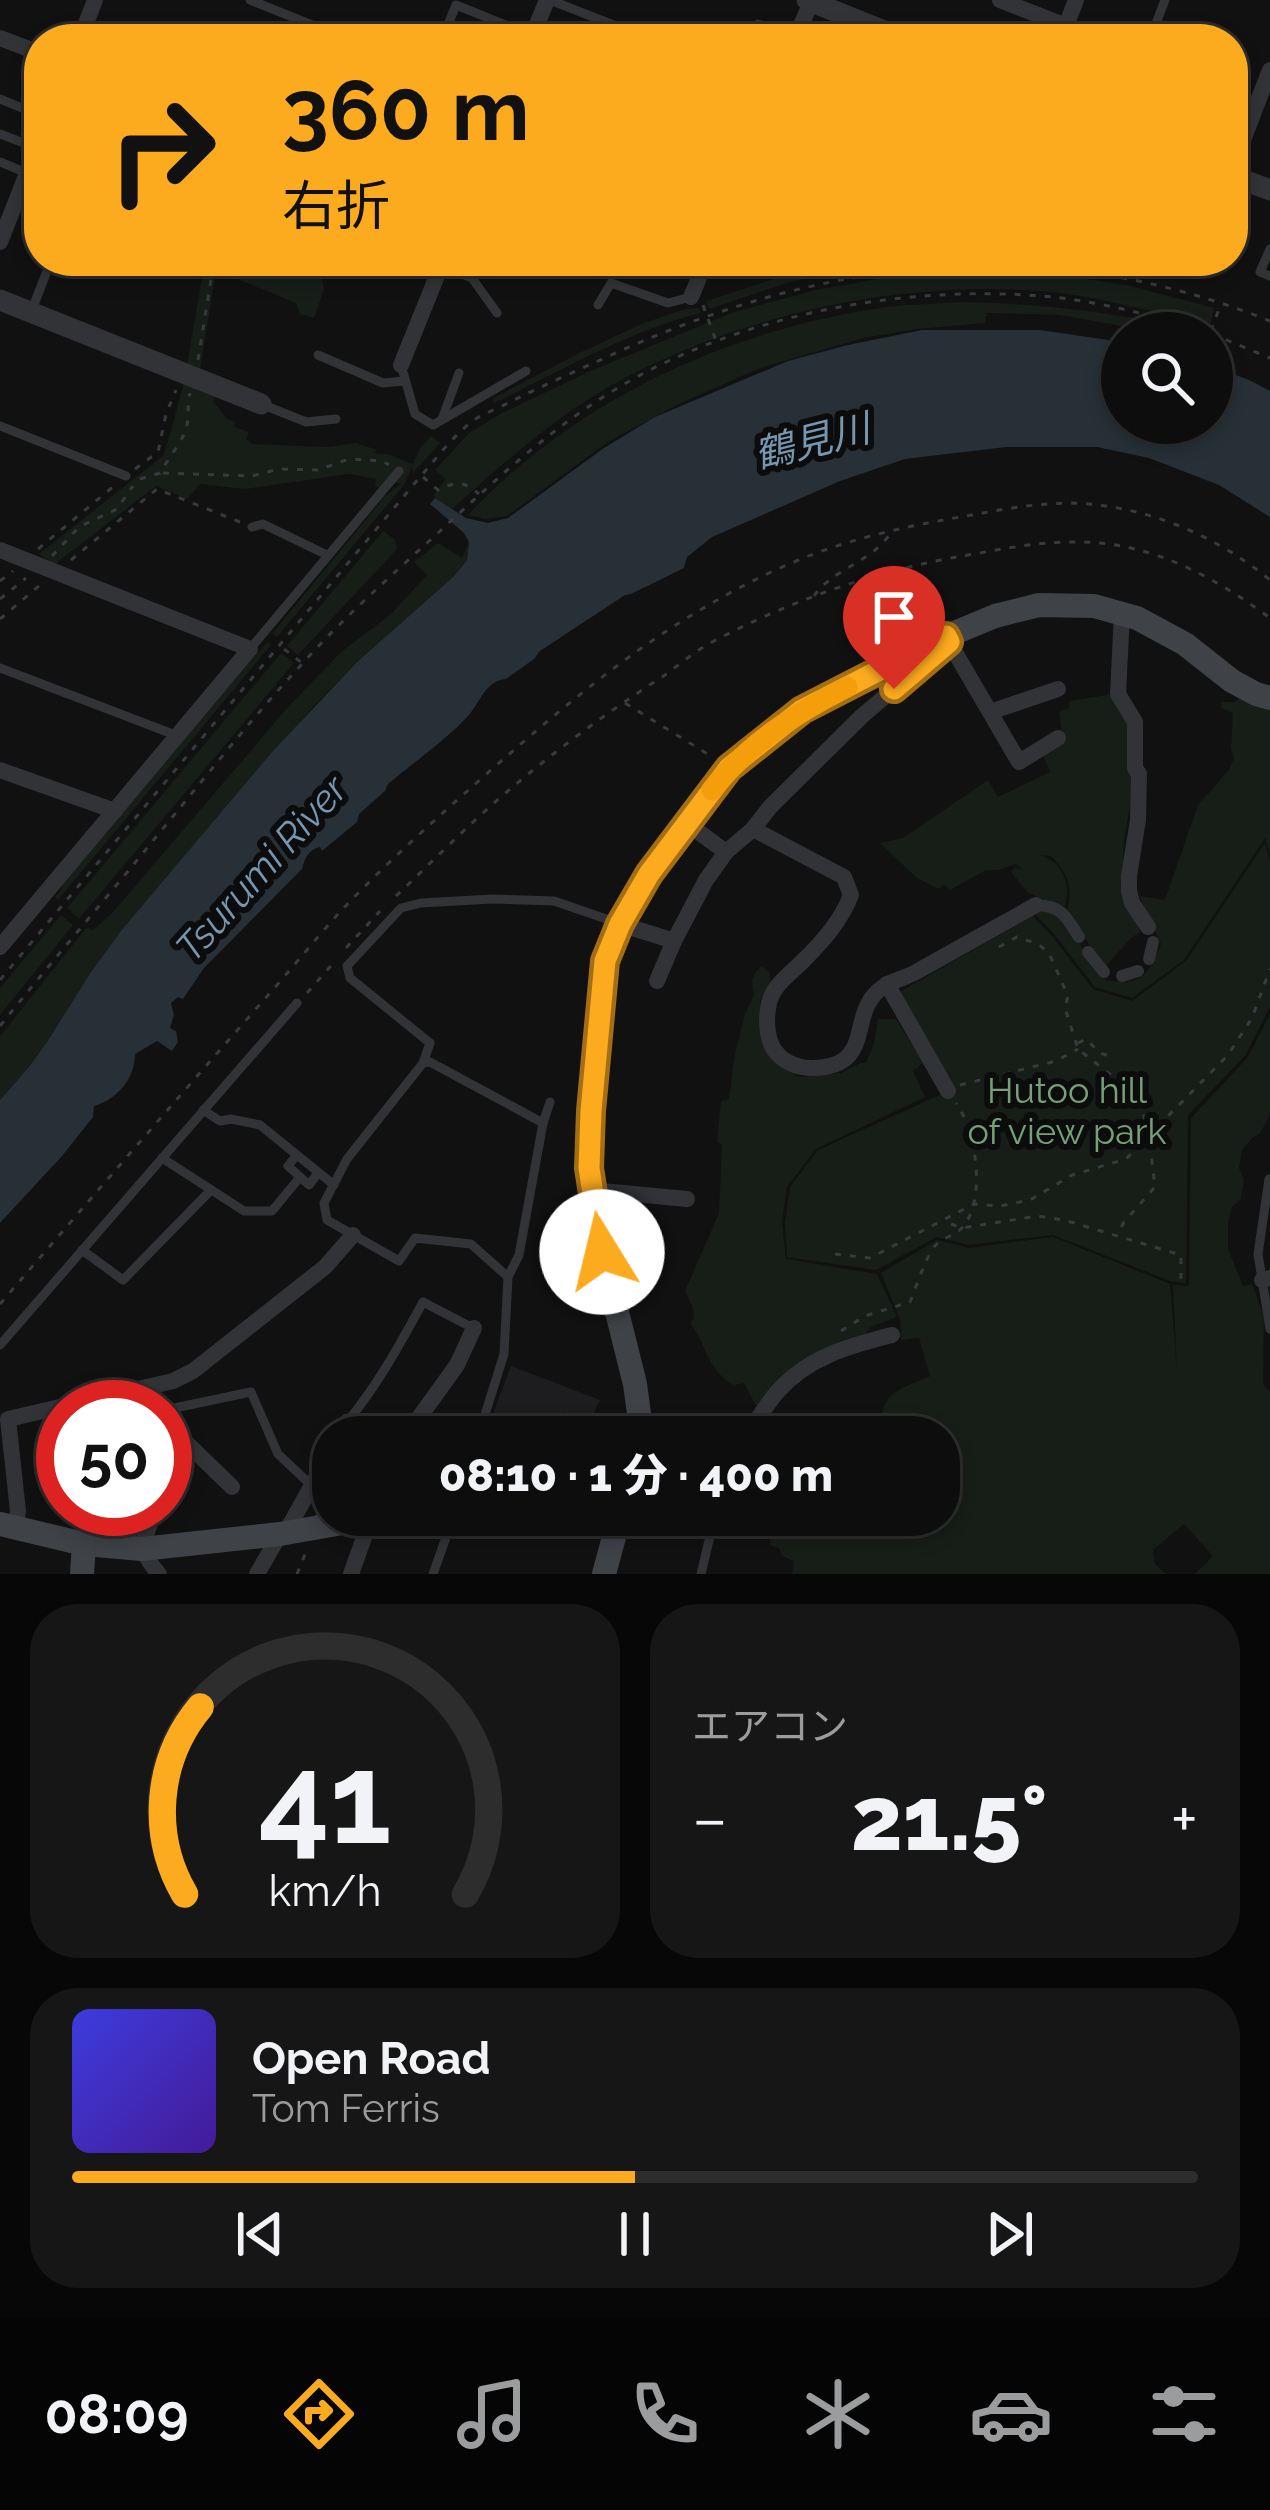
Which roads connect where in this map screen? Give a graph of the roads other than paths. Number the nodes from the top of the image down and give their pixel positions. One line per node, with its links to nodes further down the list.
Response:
1 (250, 0): 6 (lane)
2 (548, 0): 10 (lane)
3 (810, 0): 11 (street)
4 (1000, 0): 12 (street)
5 (495, 21): 7 (lane); 8 (lane); 9 (lane)
6 (309, 24)
7 (448, 24)
8 (494, 24)
9 (502, 24)
10 (611, 24)
11 (868, 24)
12 (1046, 24)
13 (1270, 70): 14 (street)
14 (1248, 127)
15 (24, 194): 16 (street)
16 (0, 242)
17 (1270, 249): 22 (lane)
18 (45, 276): 26 (lane)
19 (437, 276): 30 (street)
20 (468, 276): 27 (lane)
21 (698, 276): 23 (street)
22 (1270, 276)
23 (691, 297): 25 (lane)
24 (0, 300): 26 (street)
25 (598, 305)
26 (31, 312): 32 (street)
27 (497, 314)
28 (318, 356): 30 (lane)
29 (526, 371): 34 (lane)
30 (403, 373): 34 (lane)
31 (459, 373): 34 (lane)
32 (261, 404): 33 (lane)
33 (336, 419)
34 (442, 419)
35 (0, 426): 37 (lane)
36 (399, 471): 40 (lane)
37 (125, 476)
38 (252, 526): 40 (lane)
39 (0, 550): 43 (street)
40 (327, 555): 43 (lane)
41 (1123, 613): 42 (main road); 46 (main road); 57 (street)
42 (954, 635): 47 (street); 52 (main road); 53 (street)
43 (250, 650): 48 (street)
44 (0, 668): 48 (lane)
45 (1058, 689): 47 (street)
46 (1270, 698)
47 (990, 712): 49 (street)
48 (178, 736): 51 (street)
49 (1058, 739)
50 (0, 770): 51 (street)
51 (116, 811): 60 (street)
52 (685, 822): 54 (street); 56 (main road)
53 (753, 830): 54 (street); 67 (street)
54 (726, 853): 59 (street)
55 (1036, 905): 58 (street); 67 (street)
56 (620, 924): 59 (street); 69 (lane); 81 (main road)
57 (1151, 935): 62 (street)
58 (1079, 938)
59 (674, 941): 66 (street)
60 (0, 947)
61 (1088, 952): 64 (street)
62 (1149, 958)
63 (1138, 970): 65 (street)
64 (1104, 972)
65 (1122, 976)
66 (657, 981)
67 (887, 985): 70 (street)
68 (297, 1004): 72 (lane)
69 (423, 1063): 73 (lane); 79 (lane)
70 (948, 1091)
71 (550, 1102): 73 (lane)
72 (203, 1110): 74 (lane); 75 (lane)
73 (543, 1123): 85 (lane)
74 (296, 1156): 76 (lane); 77 (lane)
75 (163, 1158): 80 (lane); 84 (lane)
76 (318, 1173): 77 (lane); 79 (lane)
77 (300, 1178): 80 (lane)
78 (1269, 1179): 86 (lane)
79 (334, 1185): 83 (lane)
80 (211, 1190): 84 (lane)
81 (591, 1190): 82 (street); 97 (main road)
82 (687, 1198)
83 (353, 1235): 85 (lane); 91 (street)
84 (82, 1250): 90 (lane)
85 (508, 1277): 96 (lane)
86 (1266, 1279): 88 (lane)
87 (474, 1328): 94 (lane); 95 (street)
88 (1270, 1329)
89 (892, 1336): 98 (street)
90 (0, 1345)
91 (175, 1380)
92 (192, 1404): 100 (lane)
93 (36, 1412): 102 (street)
94 (354, 1416)
95 (421, 1416)
96 (485, 1416)
97 (639, 1416)
98 (762, 1416)
99 (192, 1450): 101 (street)
100 (311, 1485): 104 (street)
101 (232, 1487)
102 (5, 1527): 110 (main road)
103 (312, 1529): 104 (main road)
104 (283, 1533): 111 (main road); 114 (street)
105 (146, 1536): 111 (street)
106 (364, 1536): 115 (street)
107 (447, 1536): 116 (lane)
108 (614, 1536): 117 (main road)
109 (710, 1536): 118 (lane)
110 (84, 1544): 111 (main road); 112 (main road)
111 (142, 1549): 113 (street)
112 (82, 1574)
113 (159, 1574)
114 (257, 1574)
115 (351, 1574)
116 (433, 1574)
117 (604, 1574)
118 (700, 1574)

